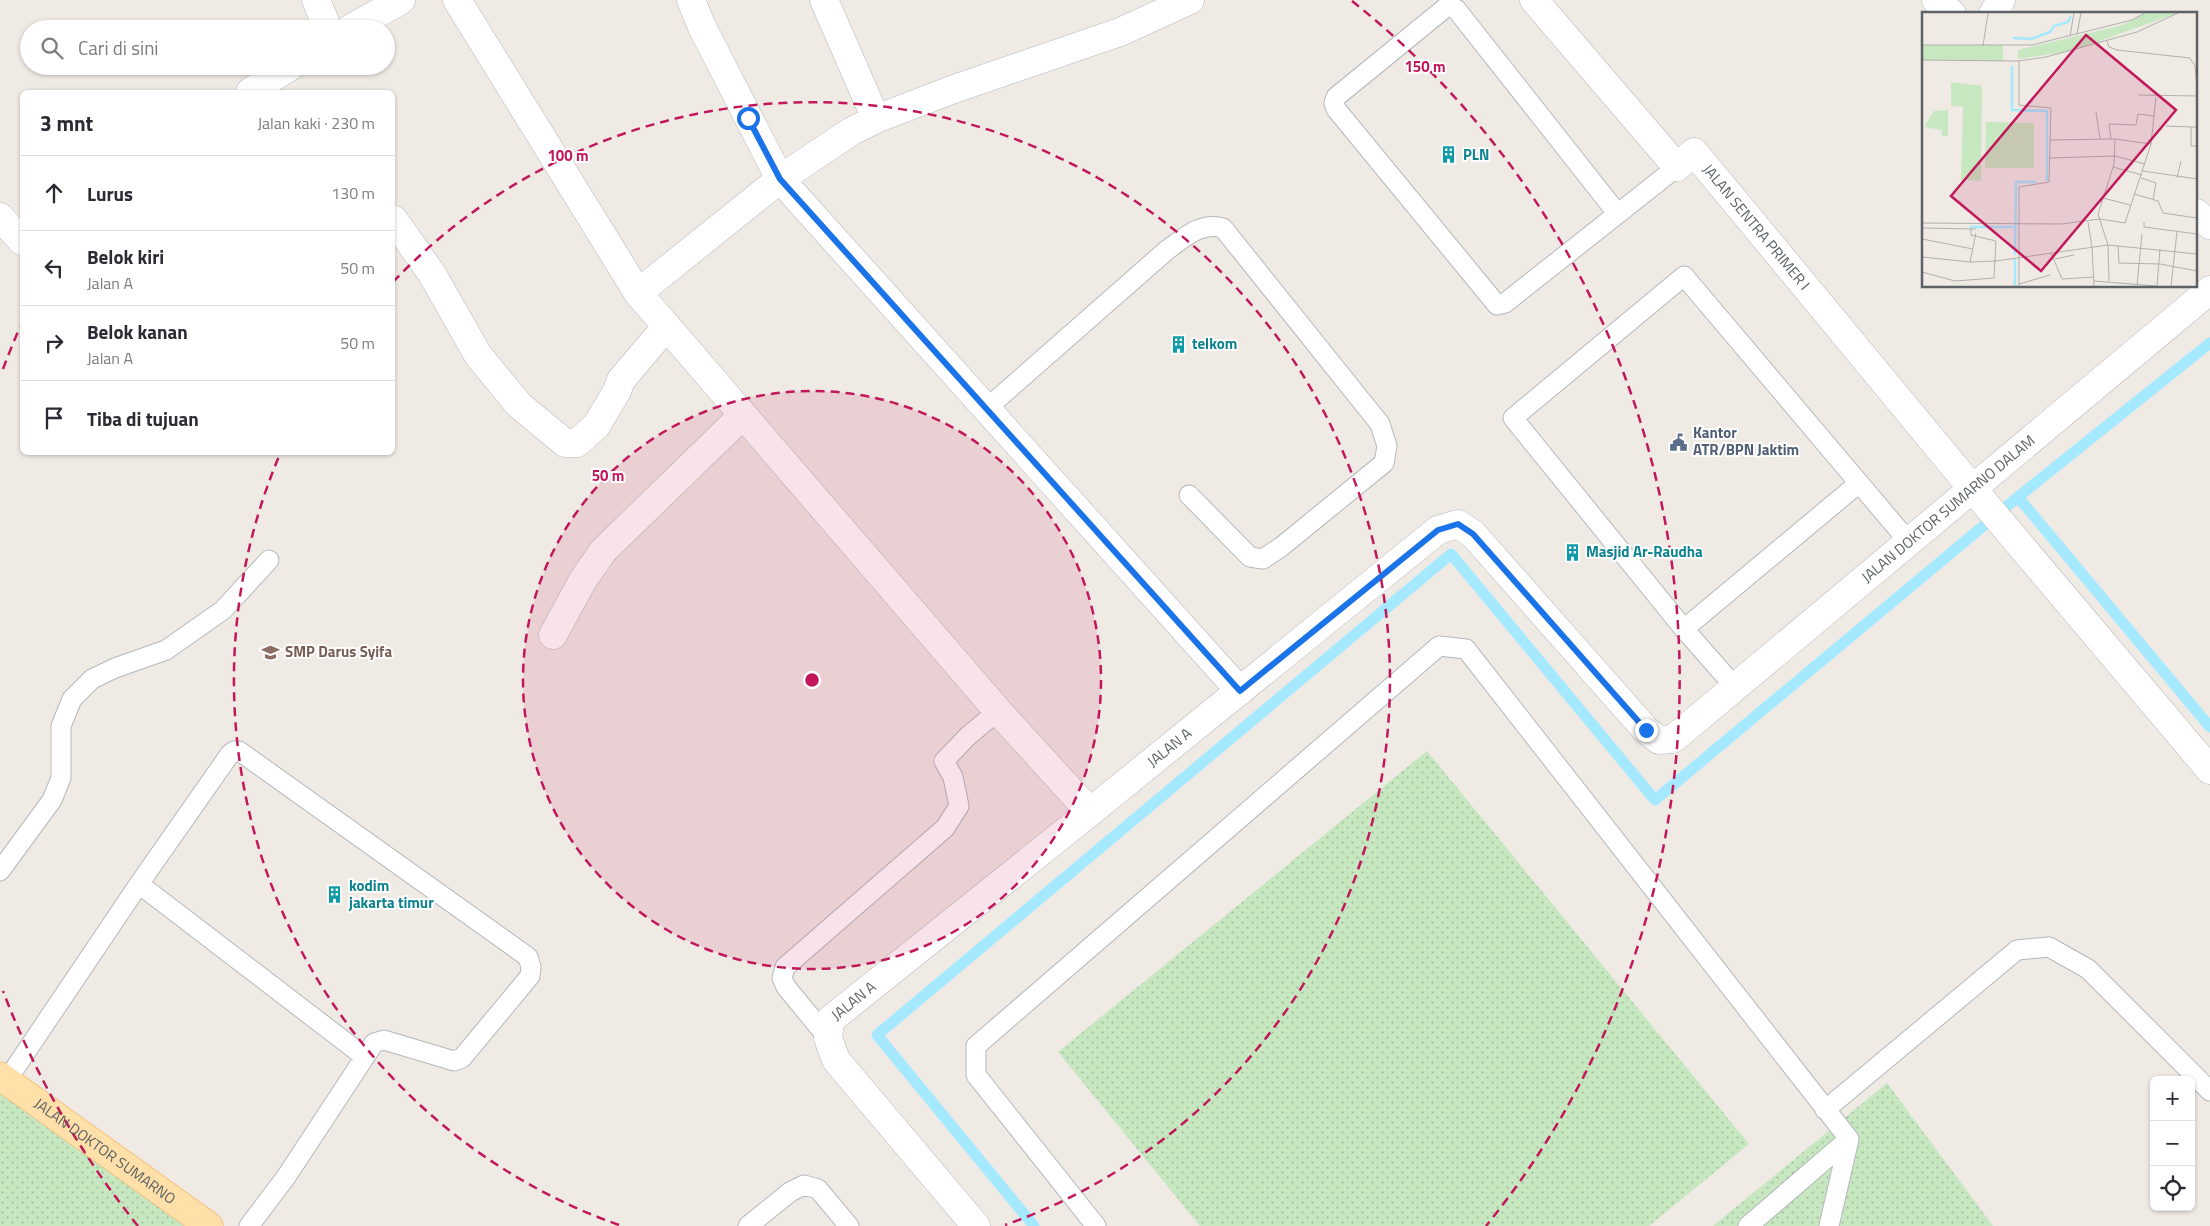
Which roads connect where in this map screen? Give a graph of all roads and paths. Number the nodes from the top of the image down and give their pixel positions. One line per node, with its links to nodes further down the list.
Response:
1 (316, 0): 12 (street)
2 (401, 0): 13 (street)
3 (457, 0): 26 (street)
4 (691, 0): 18 (street)
5 (824, 0): 16 (street)
6 (1190, 0): 16 (street)
7 (1534, 0): 17 (street, JALAN SENTRA PRIMER I)
8 (1936, 0): 10 (street)
9 (2000, 0): 11 (street)
10 (1950, 12)
11 (1994, 12)
12 (324, 20)
13 (366, 20)
14 (277, 75): 15 (street)
15 (253, 90)
16 (876, 119): 18 (street)
17 (1677, 167): 19 (lane); 31 (street, JALAN SENTRA PRIMER I)
18 (780, 179): 26 (street); 28 (street)
19 (1617, 213): 19 (lane)
20 (2198, 215): 23 (street)
21 (0, 217): 24 (street)
22 (395, 221): 27 (street)
23 (2210, 225)
24 (20, 239)
25 (2210, 290): 31 (street, JALAN DOKTOR SUMARNO DALAM)
26 (638, 293): 27 (street)
27 (666, 327): 29 (street)
28 (986, 409): 32 (lane); 38 (street)
29 (742, 416): 36 (street); 39 (street)
30 (1859, 482): 33 (lane); 35 (lane); 35 (lane)
31 (1977, 493): 33 (street, JALAN DOKTOR SUMARNO DALAM); 41 (street)
32 (1189, 495)
33 (1909, 542): 37 (street, JALAN DOKTOR SUMARNO DALAM)
34 (269, 560): 43 (lane)
35 (1684, 629): 37 (lane)
36 (553, 635)
37 (1735, 687): 40 (street, JALAN DOKTOR SUMARNO DALAM)
38 (1240, 691): 40 (street, JALAN A); 42 (street, JALAN A)
39 (998, 711): 42 (street); 45 (lane)
40 (1686, 728)
41 (2210, 770)
42 (1090, 812): 45 (street, JALAN A)
43 (0, 872)
44 (139, 884): 46 (lane); 46 (lane); 47 (lane)
45 (828, 1038): 55 (street, JALAN A)
46 (365, 1057): 52 (lane)
47 (4, 1078): 51 (main road, JALAN DOKTOR SUMARNO)
48 (2210, 1091): 49 (lane)
49 (1825, 1110): 50 (lane); 56 (lane)
50 (1848, 1139): 57 (lane); 58 (lane)
51 (209, 1226)
52 (249, 1226)
53 (748, 1226): 54 (lane)
54 (849, 1226)
55 (976, 1226)
56 (1096, 1226)
57 (1748, 1226)
58 (1829, 1226)

